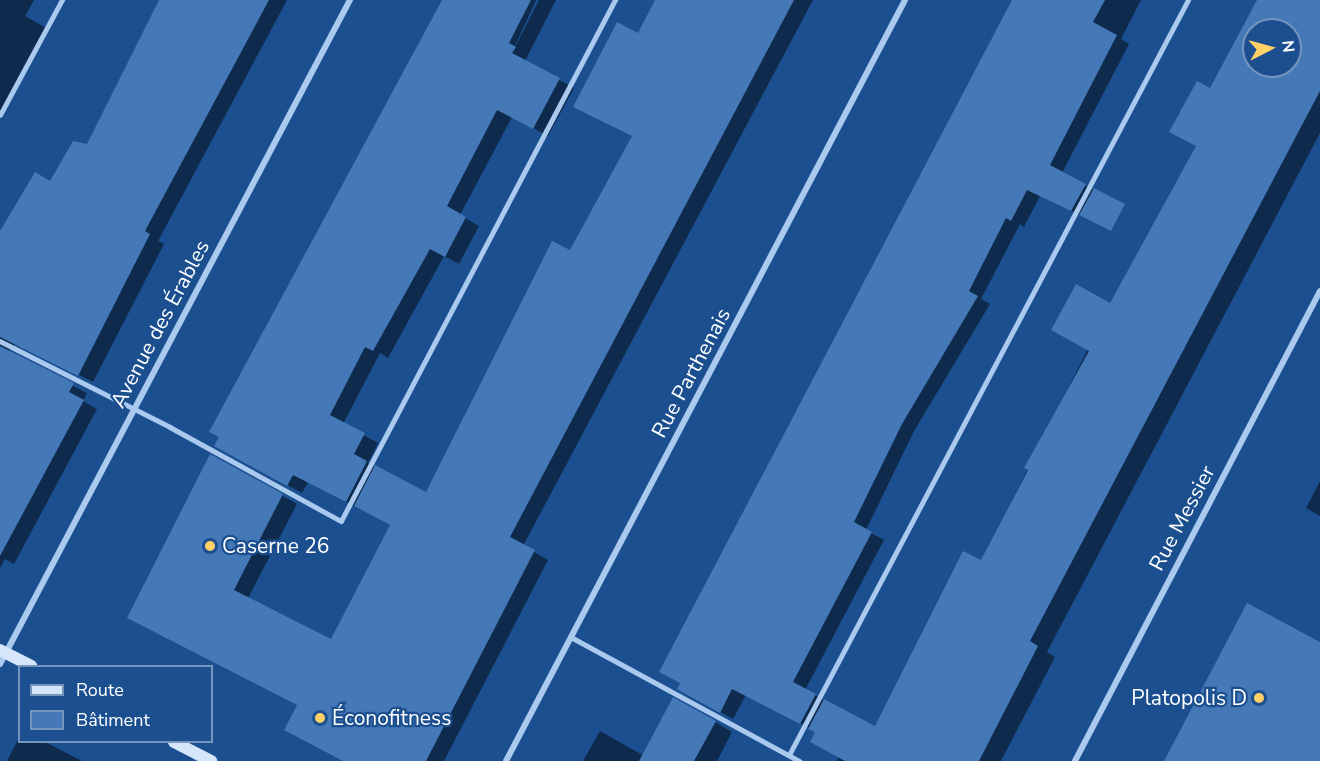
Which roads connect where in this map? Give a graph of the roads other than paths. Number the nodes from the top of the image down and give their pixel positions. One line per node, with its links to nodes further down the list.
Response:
1 (62, 0): 6 (lane)
2 (350, 0): 9 (street, Avenue des Érables)
3 (615, 0): 9 (lane)
4 (905, 0): 10 (street, Rue Parthenais)
5 (1188, 0): 14 (lane)
6 (0, 115)
7 (1320, 291): 15 (street, Rue Messier)
8 (0, 341): 9 (lane)
9 (134, 410): 11 (street, Avenue des Érables)
10 (571, 637): 14 (lane); 17 (street, Rue Parthenais)
11 (2, 656): 12 (main road)
12 (28, 665)
13 (178, 743): 16 (main road)
14 (789, 755): 18 (lane)
15 (1078, 760)
16 (211, 761)
17 (506, 761)
18 (799, 761)

